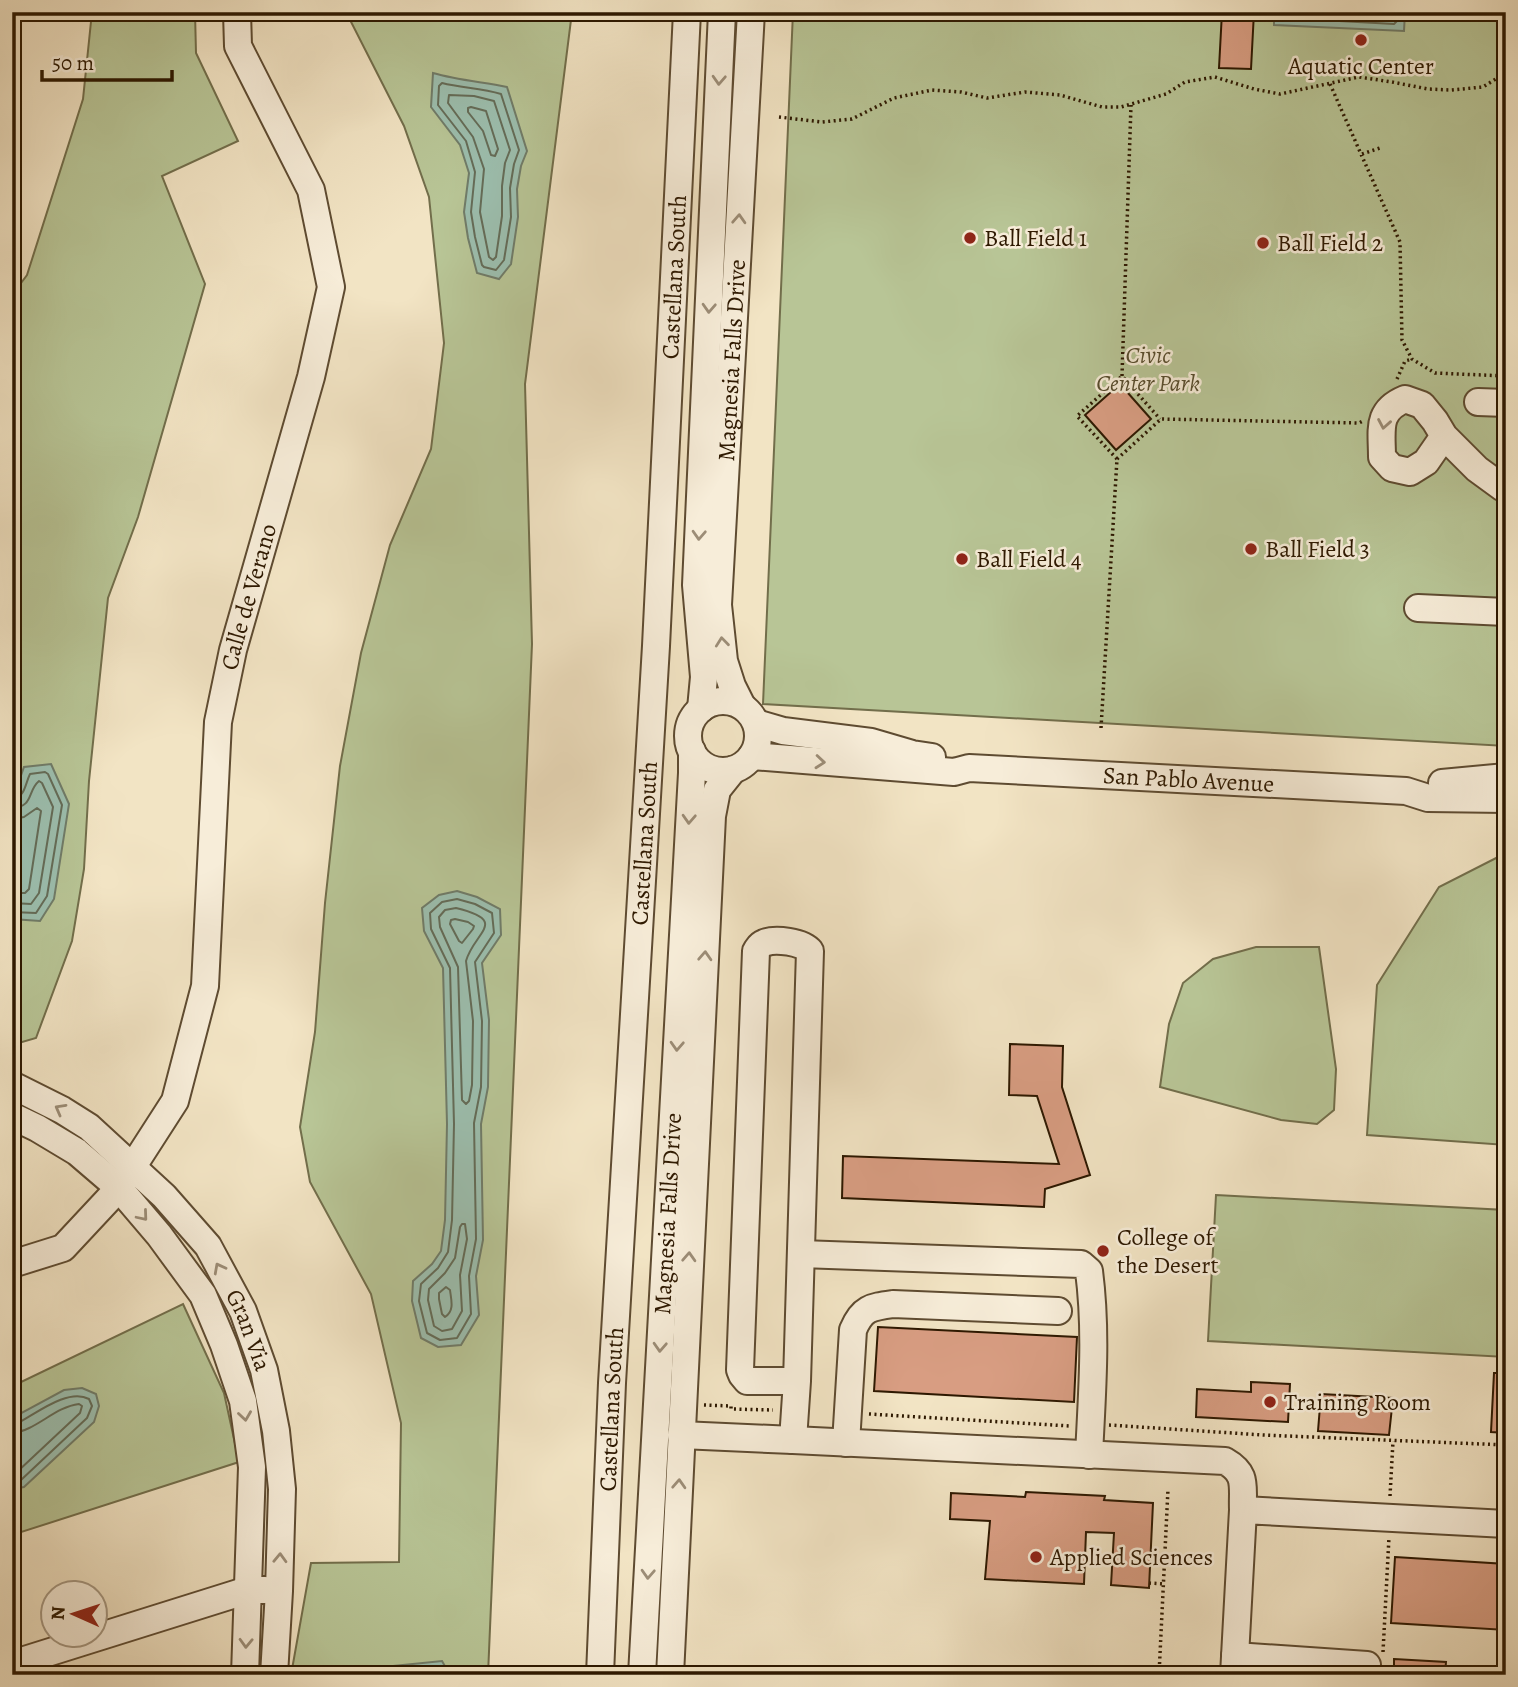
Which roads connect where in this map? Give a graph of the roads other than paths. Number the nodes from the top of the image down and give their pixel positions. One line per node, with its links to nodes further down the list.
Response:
1 (237, 12): 21 (street, Calle de Verano)
2 (687, 12): 39 (street, Castellana South)
3 (722, 12): 11 (street, Magnesia Falls Drive, one-way to 11)
4 (751, 12): 12 (street, Magnesia Falls Drive, one-way to 4)
5 (1478, 402): 6 (street)
6 (1506, 403)
7 (1444, 436): 7 (street, one-way to 7); 8 (street)
8 (1506, 488)
9 (1418, 608): 10 (street)
10 (1506, 612)
11 (701, 709): 12 (street); 13 (street)
12 (749, 715): 14 (street); 15 (street, San Pablo Avenue)
13 (692, 751): 14 (street); 40 (street, Magnesia Falls Drive, one-way to 40)
14 (742, 763): 15 (street, San Pablo Avenue, one-way to 15); 26 (street, Magnesia Falls Drive, one-way to 14)
15 (969, 768): 17 (street, San Pablo Avenue)
16 (1506, 777): 17 (street, San Pablo Avenue)
17 (1406, 791): 18 (street, San Pablo Avenue)
18 (1506, 799)
19 (12, 1085): 21 (street, Gran Via, one-way to 19)
20 (12, 1116): 21 (street, Gran Via)
21 (126, 1177): 23 (street, Calle de Verano); 32 (street, Gran Via, one-way to 32); 33 (street, Gran Via, one-way to 21)
22 (801, 1254): 25 (street); 25 (street); 29 (street)
23 (12, 1264)
24 (1058, 1311): 28 (street)
25 (797, 1381): 27 (street)
26 (681, 1435): 27 (street); 41 (street, Magnesia Falls Drive, one-way to 26)
27 (793, 1440): 28 (street)
28 (846, 1443): 29 (street)
29 (1088, 1455): 30 (street)
30 (1243, 1510): 31 (street); 36 (street)
31 (1506, 1524)
32 (248, 1590): 33 (street); 35 (street); 37 (street, Gran Via, one-way to 37)
33 (279, 1591): 38 (street, Gran Via)
34 (1375, 1660): 36 (street)
35 (12, 1664)
36 (1235, 1665)
37 (245, 1675)
38 (274, 1675)
39 (600, 1675)
40 (642, 1675)
41 (670, 1675)

